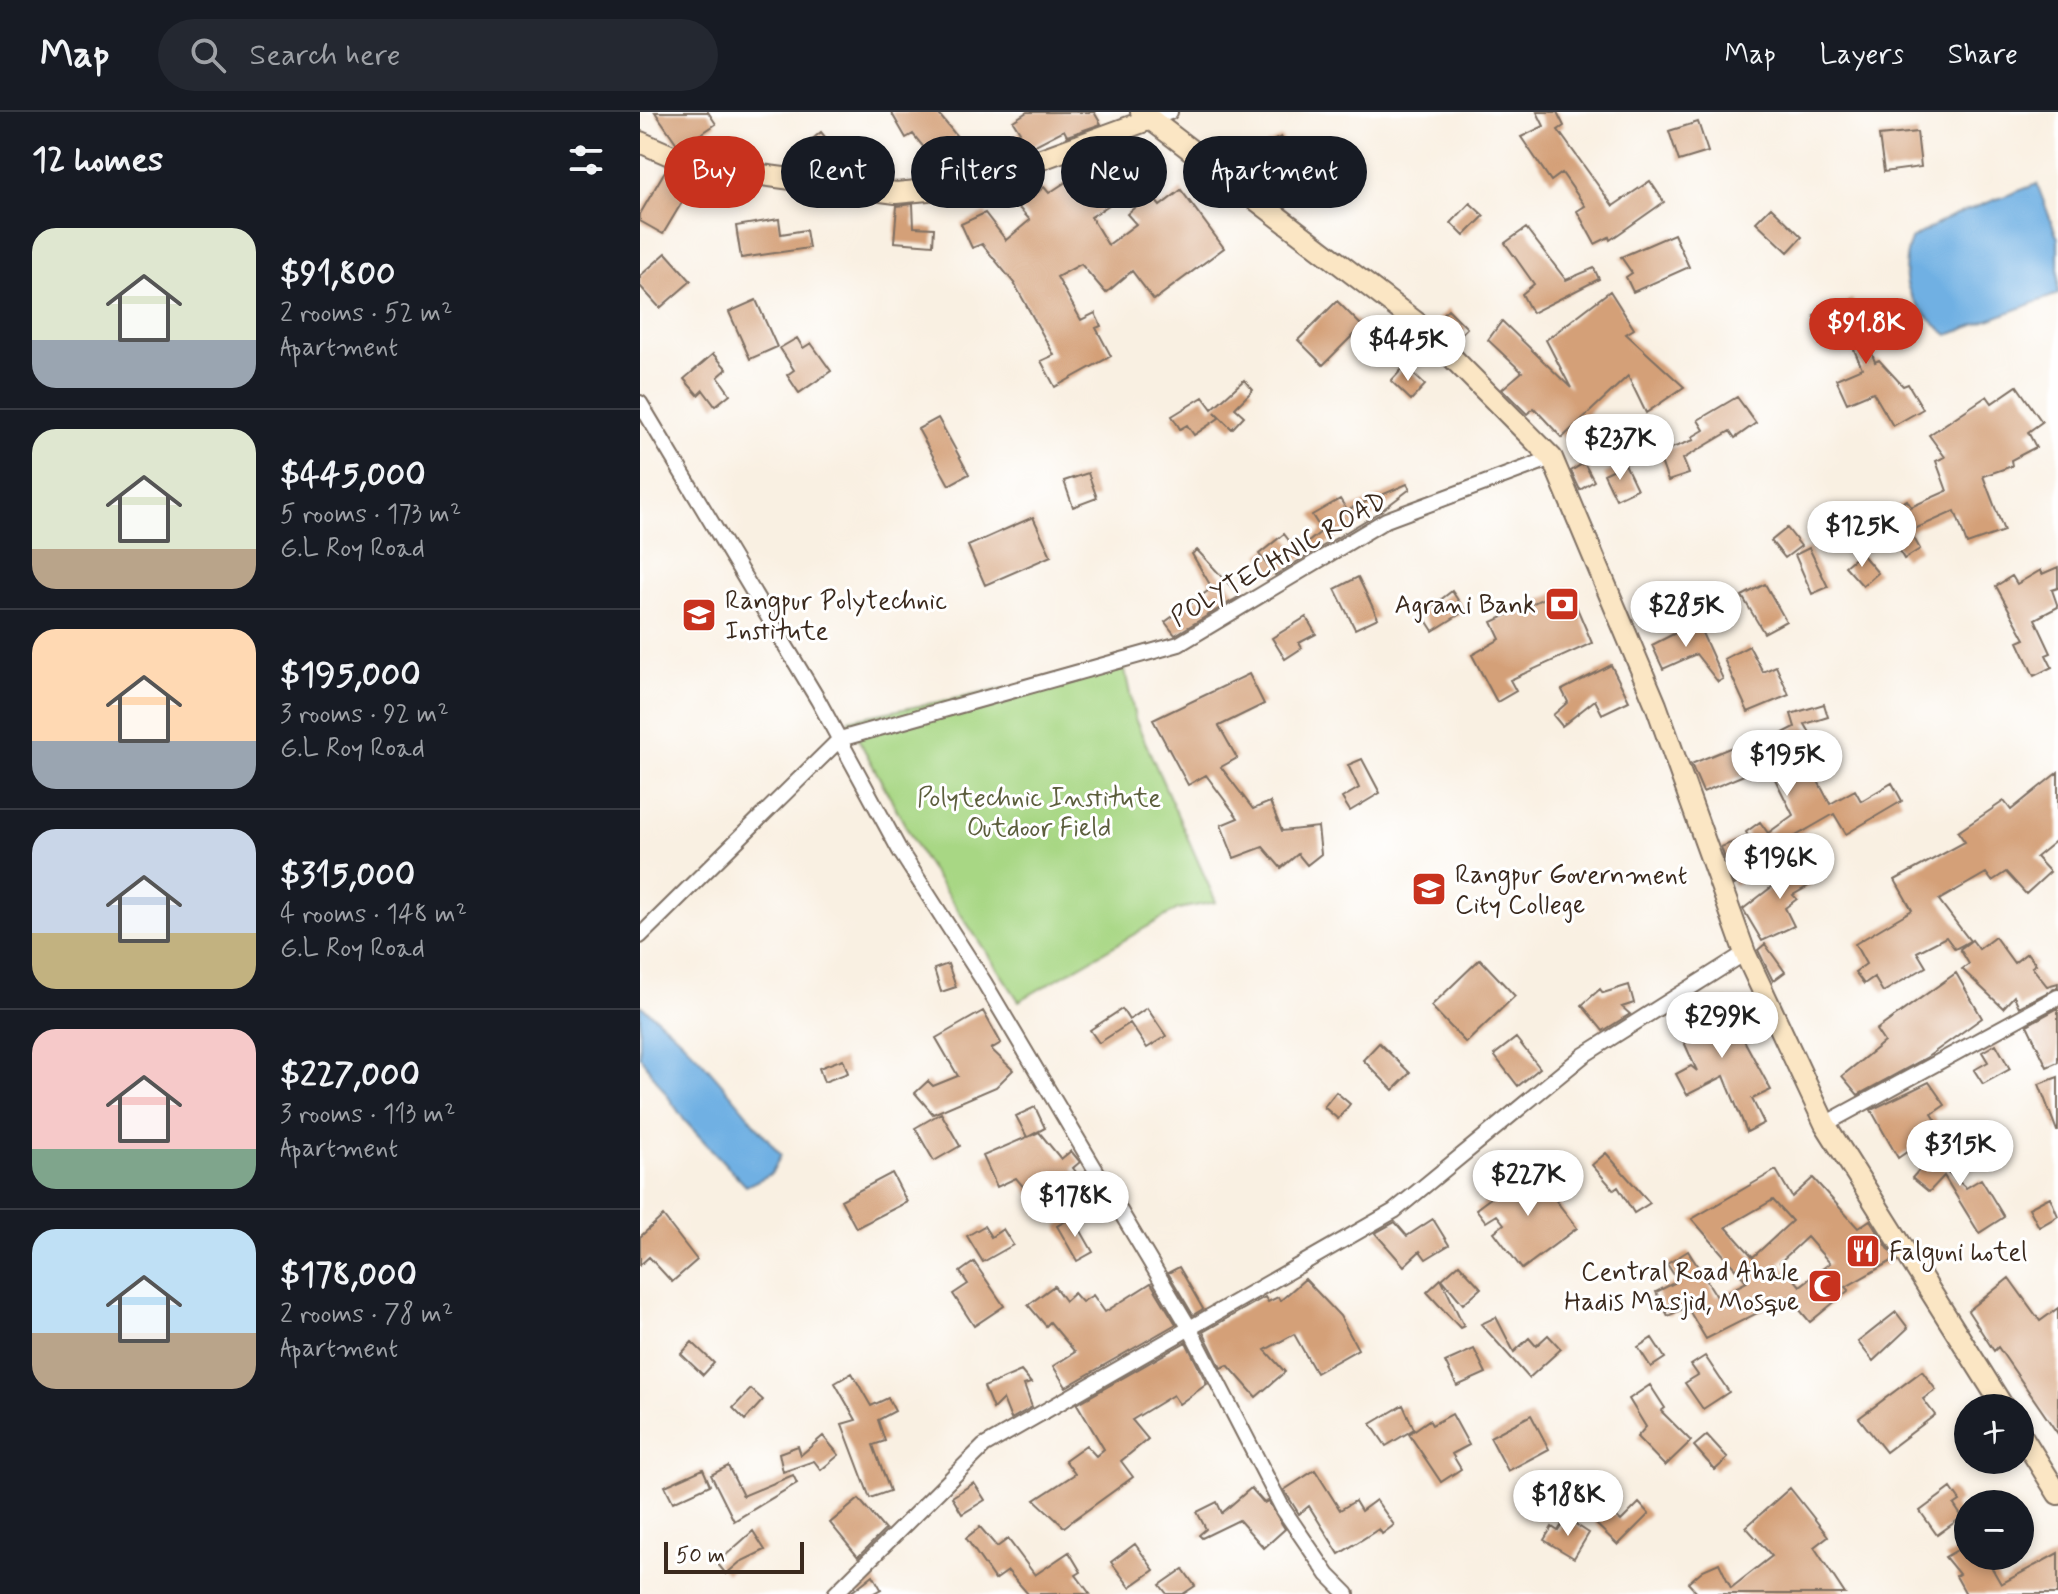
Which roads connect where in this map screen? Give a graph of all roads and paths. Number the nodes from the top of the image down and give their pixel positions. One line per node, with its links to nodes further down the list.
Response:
1 (1170, 112): 2 (street)
2 (1144, 116): 3 (main road); 5 (main road)
3 (640, 142)
4 (640, 403): 6 (street)
5 (1552, 458): 6 (street, POLYTECHNIC ROAD); 8 (main road)
6 (840, 739): 7 (street); 11 (street)
7 (640, 936)
8 (1745, 953): 10 (main road); 11 (street)
9 (2058, 997): 10 (street)
10 (1825, 1124): 12 (main road)
11 (1189, 1327): 15 (street); 16 (street)
12 (1995, 1394)
13 (2034, 1455): 14 (main road)
14 (2058, 1494)
15 (840, 1592)
16 (1347, 1594)

